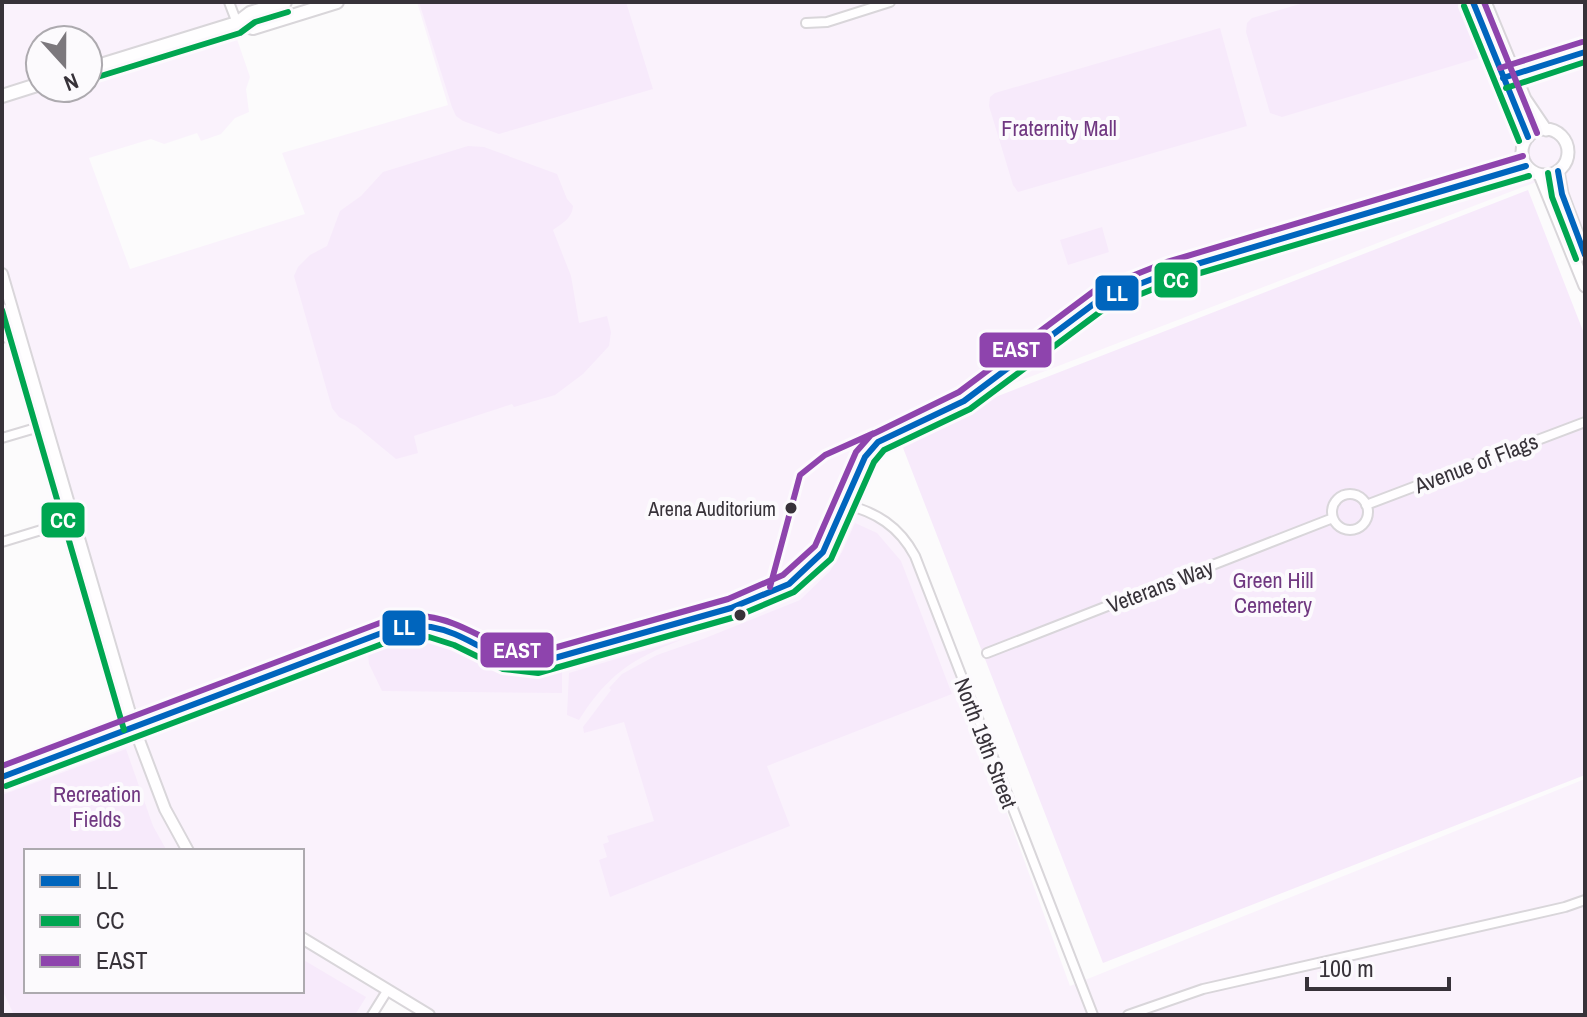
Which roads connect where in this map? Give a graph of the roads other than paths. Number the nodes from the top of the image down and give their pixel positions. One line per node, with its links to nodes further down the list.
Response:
1 (229, 2): 7 (street)
2 (285, 2): 7 (main road)
3 (337, 2): 7 (main road)
4 (890, 2): 8 (street)
5 (1473, 2): 13 (main road)
6 (1485, 2): 12 (main road)
7 (237, 23): 9 (main road)
8 (806, 23)
9 (104, 64)
10 (24, 89): 11 (main road)
11 (2, 96)
12 (1546, 130): 13 (main road); 15 (main road)
13 (1528, 137): 14 (main road)
14 (1526, 166): 16 (main road); 25 (street)
15 (1558, 171): 16 (main road); 17 (main road)
16 (1540, 175): 19 (main road)
17 (1585, 255)
18 (2, 274): 20 (street)
19 (1585, 286)
20 (19, 333): 21 (street); 23 (street)
21 (2, 338)
22 (1585, 422): 26 (street, Avenue of Flags)
23 (46, 425): 24 (street); 28 (street)
24 (2, 438)
25 (844, 504): 31 (street); 39 (street, North 19th Street)
26 (1366, 505): 27 (street); 27 (street)
27 (1333, 518): 30 (street, Veterans Way)
28 (74, 520): 29 (street); 31 (street)
29 (2, 542)
30 (987, 653)
31 (134, 727): 32 (street); 33 (street)
32 (2, 777)
33 (187, 849)
34 (1585, 900): 40 (street)
35 (304, 939): 36 (street)
36 (387, 991): 37 (street); 38 (street)
37 (372, 1015)
38 (429, 1015)
39 (1093, 1015)
40 (1128, 1015)

